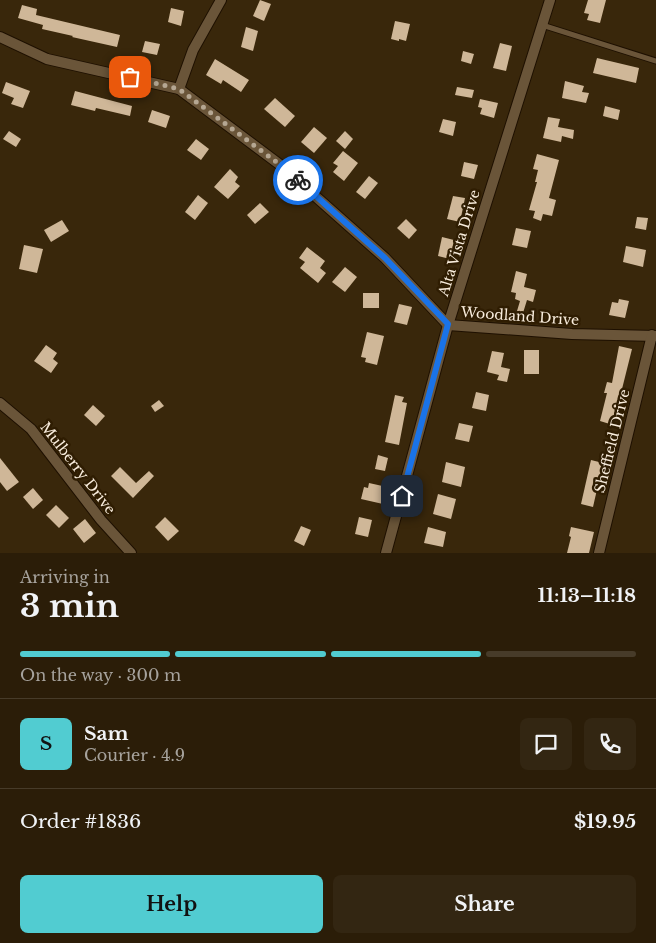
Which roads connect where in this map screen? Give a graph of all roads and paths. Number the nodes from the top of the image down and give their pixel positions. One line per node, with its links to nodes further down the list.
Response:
1 (221, 0): 6 (street)
2 (550, 0): 3 (street, Alta Vista Drive)
3 (542, 25): 5 (lane); 7 (street, Alta Vista Drive)
4 (0, 37): 6 (street, Woodland Drive)
5 (656, 61)
6 (179, 89): 7 (street, Woodland Drive)
7 (448, 324): 8 (street, Woodland Drive); 11 (street, Alta Vista Drive)
8 (654, 336): 12 (street, Sheffield Drive)
9 (0, 403): 10 (street, Mulberry Drive)
10 (131, 553)
11 (386, 553)
12 (599, 553)

